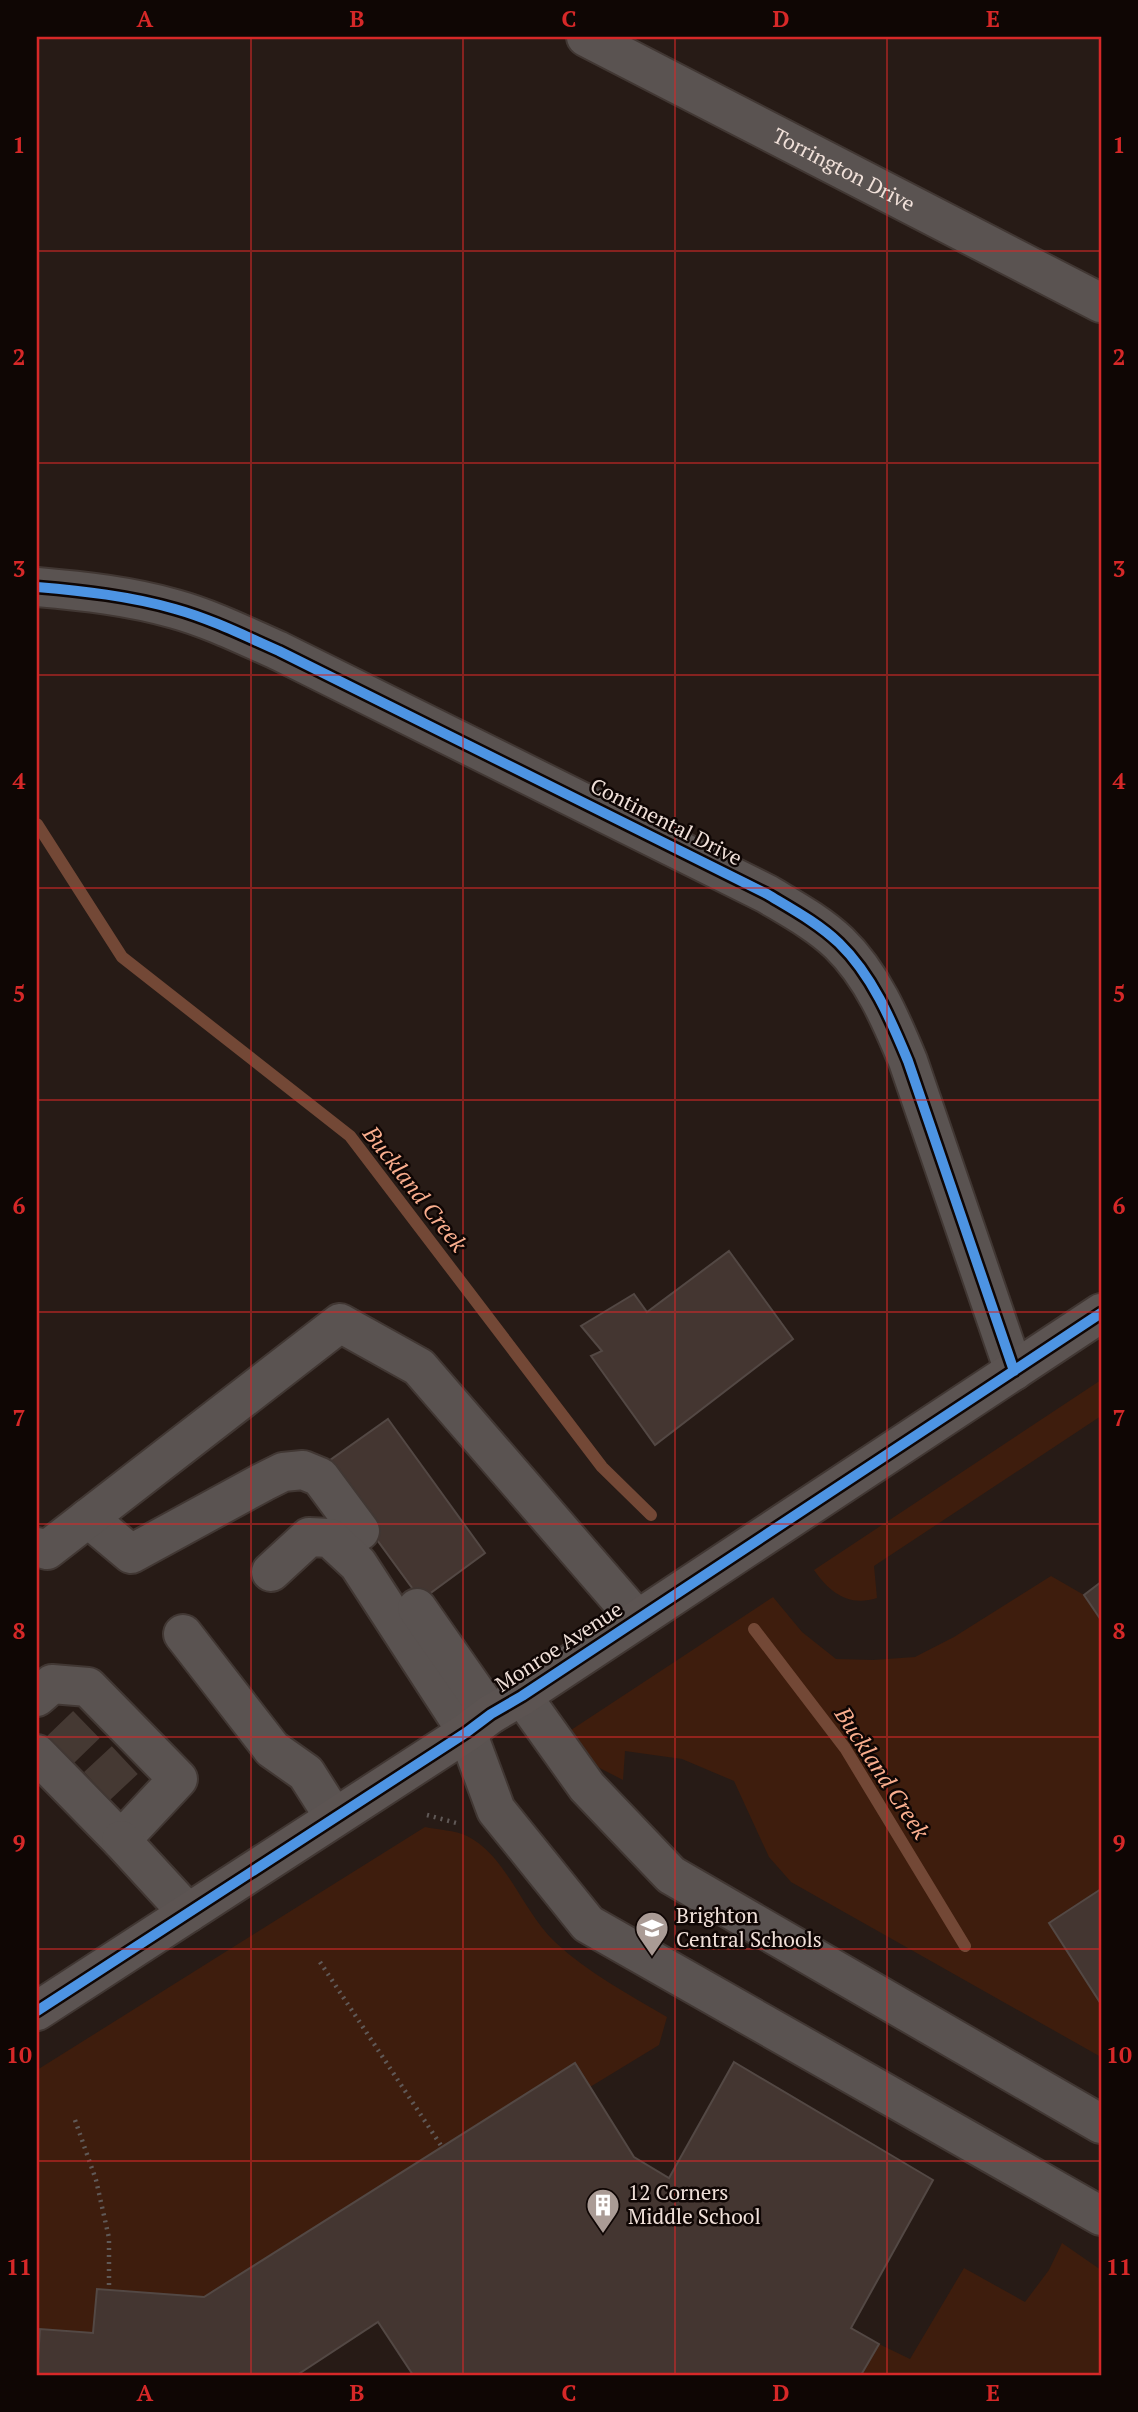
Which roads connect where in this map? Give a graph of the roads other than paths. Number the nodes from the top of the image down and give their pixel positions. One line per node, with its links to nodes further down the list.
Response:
1 (586, 37): 2 (street, Torrington Drive)
2 (1101, 303)
3 (37, 587): 5 (street, Continental Drive)
4 (1101, 1313): 5 (main road, Monroe Avenue)
5 (1014, 1371): 9 (main road, Monroe Avenue)
6 (88, 1518): 7 (street); 9 (street); 12 (street)
7 (37, 1547)
8 (271, 1572): 12 (street)
9 (637, 1619): 12 (main road, Monroe Avenue)
10 (183, 1634): 14 (street)
11 (37, 1697): 15 (street)
12 (493, 1714): 14 (main road, Monroe Avenue); 18 (street); 19 (street)
13 (48, 1757): 15 (street)
14 (334, 1817): 16 (main road, Monroe Avenue)
15 (121, 1840): 16 (street)
16 (188, 1913): 17 (main road, Monroe Avenue)
17 (37, 2011)
18 (1101, 2124)
19 (1101, 2216)

